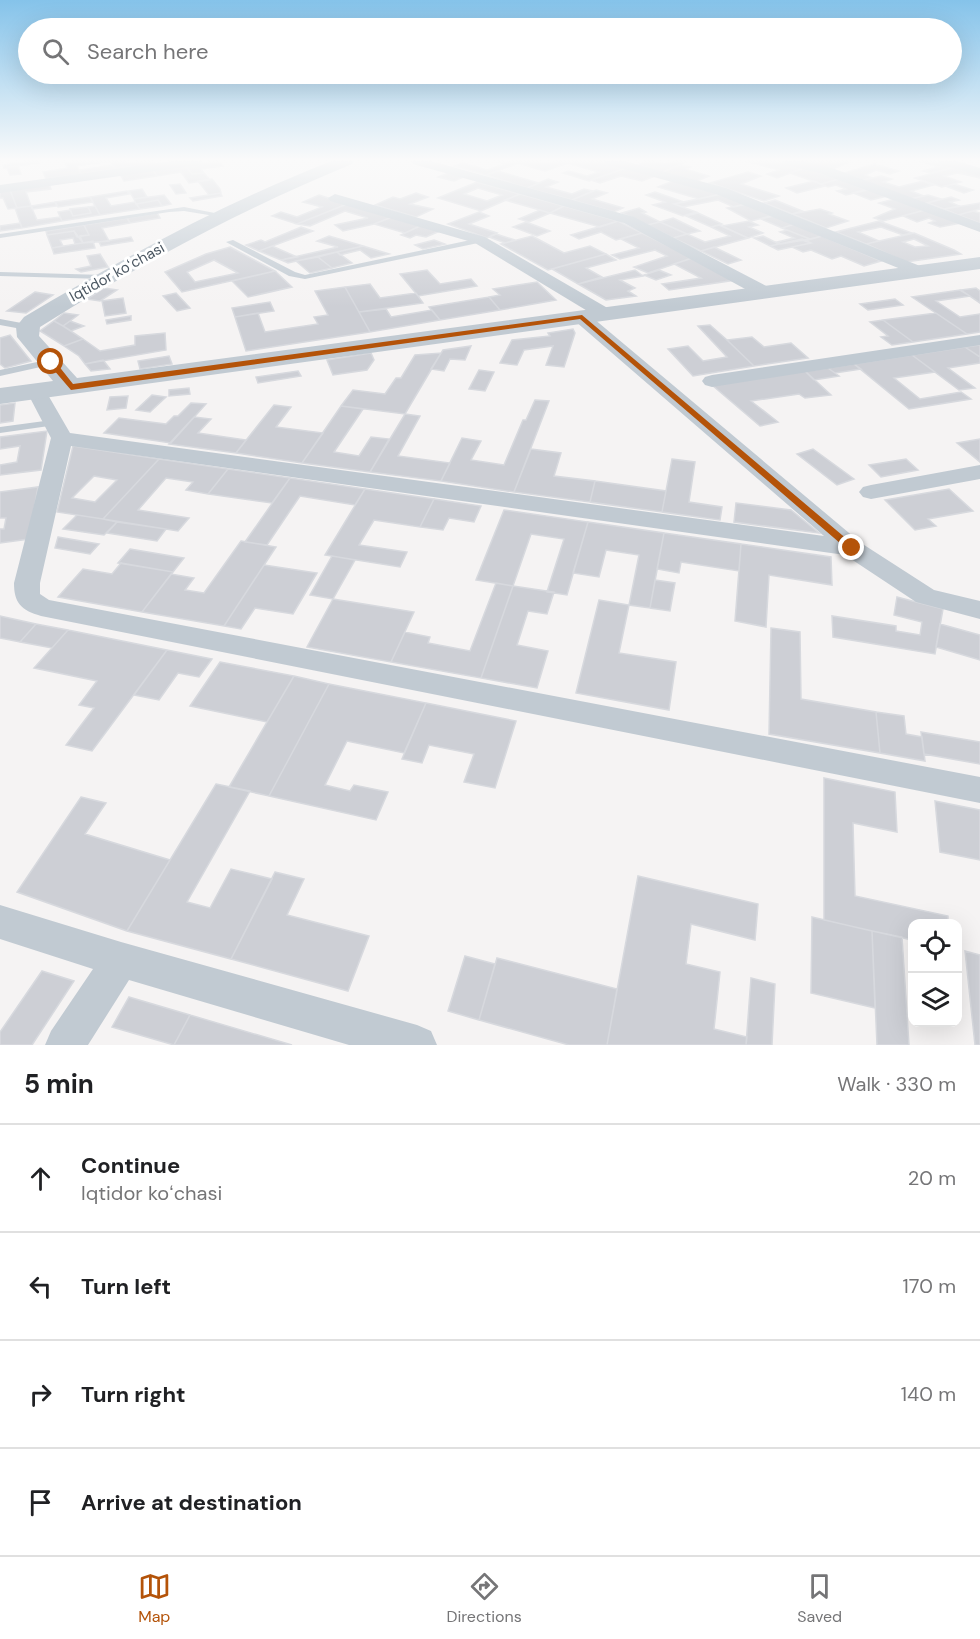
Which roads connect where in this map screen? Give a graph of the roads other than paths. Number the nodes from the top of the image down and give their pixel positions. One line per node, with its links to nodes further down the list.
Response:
1 (173, 210): 10 (lane)
2 (189, 210): 8 (lane)
3 (232, 210): 8 (street, Iqtidor koʻchasi)
4 (376, 210): 11 (street)
5 (592, 210): 17 (street)
6 (767, 210): 14 (street)
7 (931, 210): 9 (street)
8 (221, 215): 16 (street, Iqtidor koʻchasi)
9 (980, 228)
10 (0, 236)
11 (480, 240): 12 (lane); 18 (street)
12 (230, 242)
13 (980, 263): 14 (street)
14 (919, 271): 17 (street)
15 (0, 274): 16 (lane)
16 (104, 277): 21 (street, Iqtidor koʻchasi)
17 (764, 292): 18 (street)
18 (605, 314): 19 (street)
19 (582, 317): 26 (street); 33 (street)
20 (0, 322): 21 (lane)
21 (27, 327): 23 (street)
22 (980, 340): 25 (street)
23 (51, 362): 24 (lane); 26 (street)
24 (0, 373)
25 (712, 381)
26 (71, 387): 27 (street)
27 (37, 392): 28 (street); 30 (street)
28 (0, 396)
29 (0, 430): 30 (lane)
30 (57, 430): 33 (street); 35 (street)
31 (980, 472): 32 (street)
32 (871, 492)
33 (852, 548): 34 (street)
34 (980, 610)
35 (980, 790)
36 (0, 922): 37 (street)
37 (121, 960): 38 (street); 39 (street)
38 (65, 1045)
39 (417, 1045)

